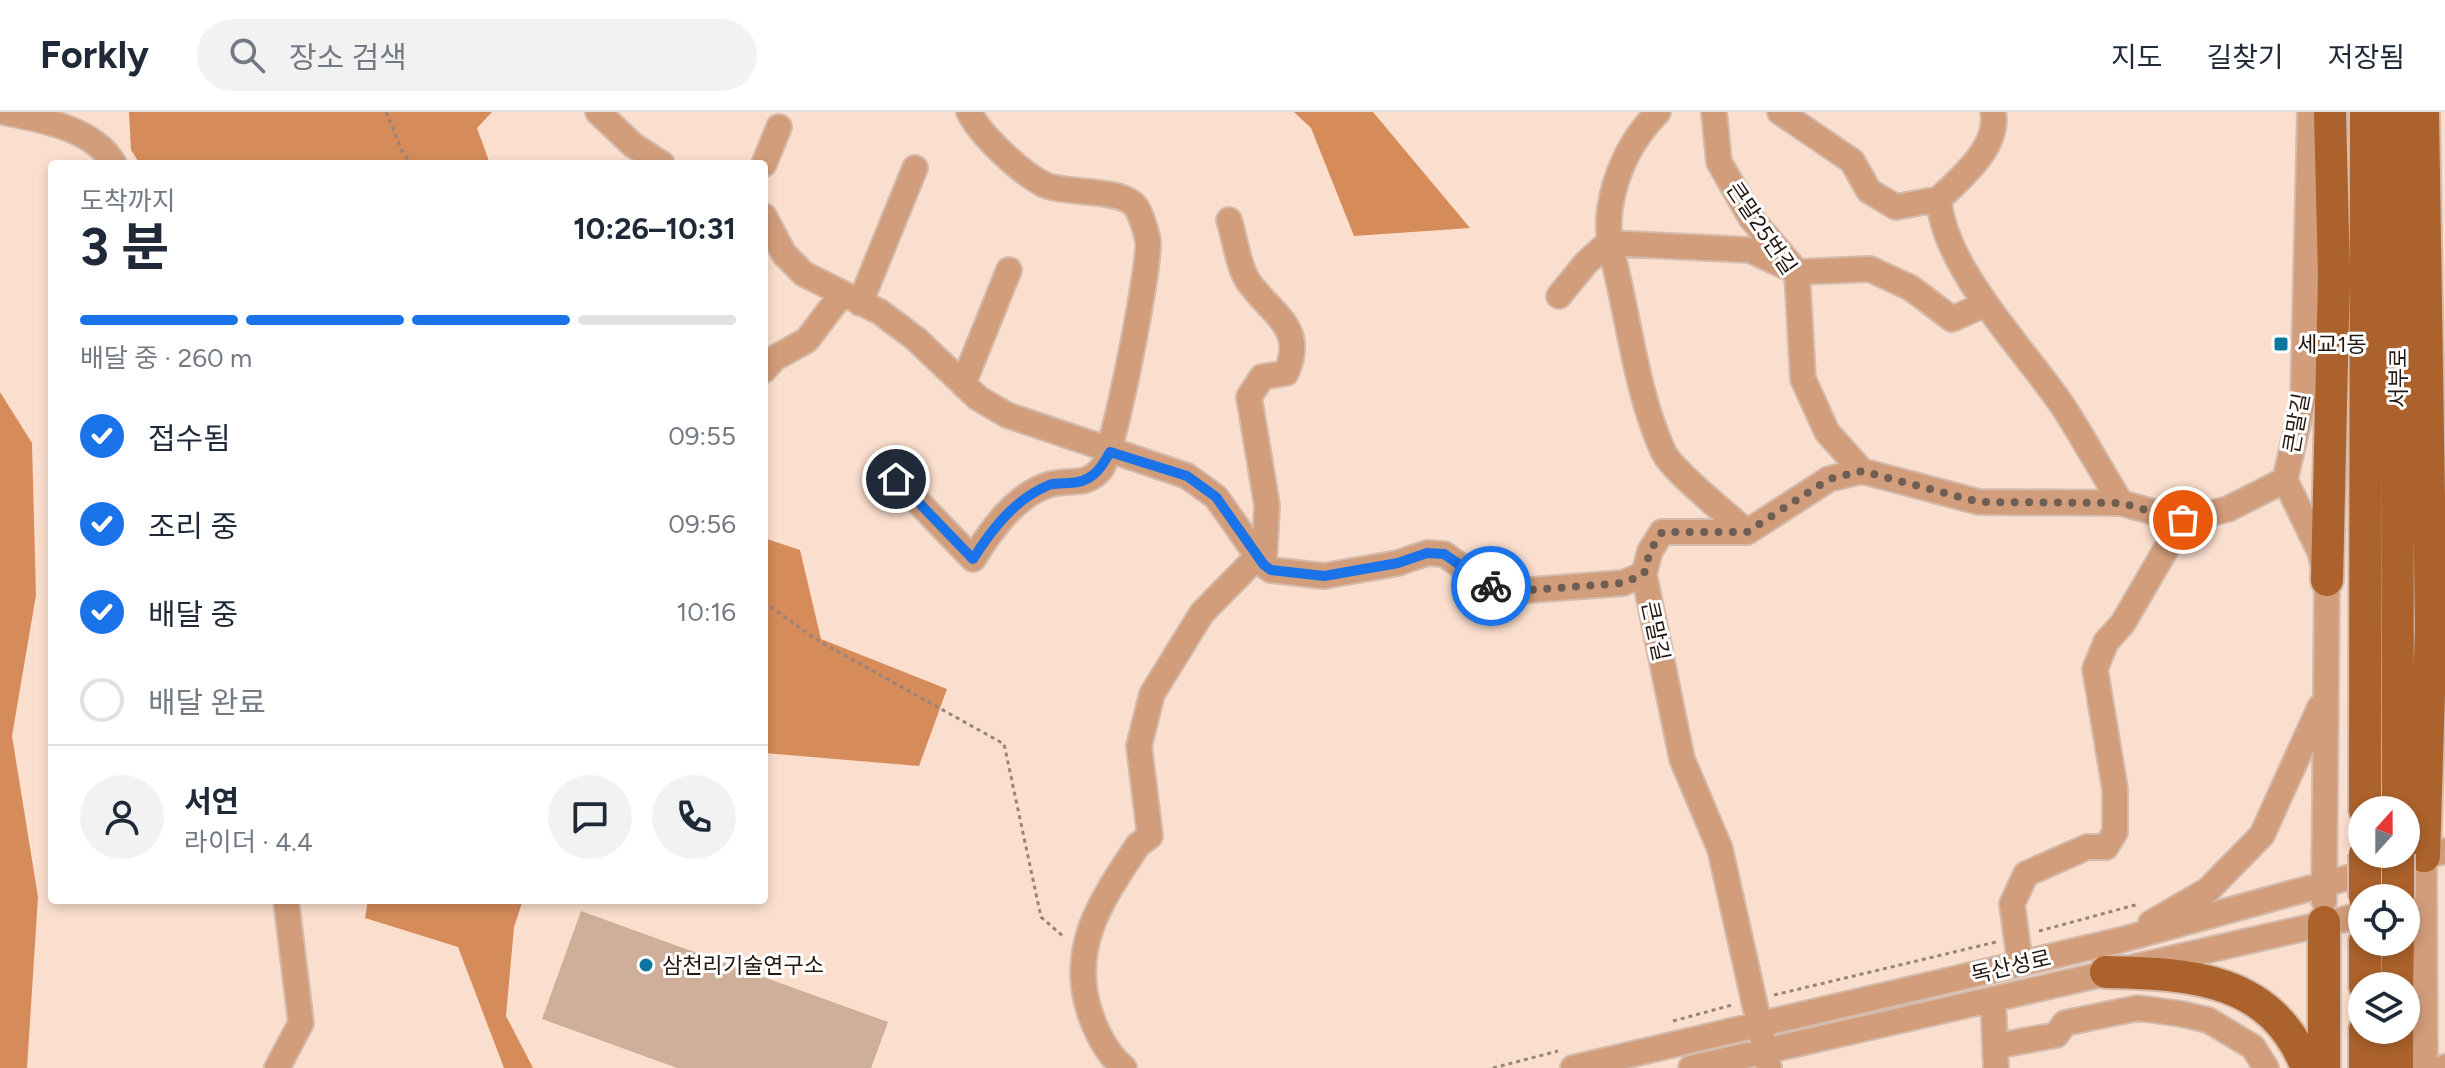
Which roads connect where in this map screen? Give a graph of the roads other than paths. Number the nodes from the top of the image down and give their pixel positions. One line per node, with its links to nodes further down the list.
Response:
1 (2, 112): 14 (street)
2 (598, 112): 15 (street)
3 (969, 112): 29 (street)
4 (1658, 112): 21 (street)
5 (1714, 112): 23 (street, 큰말25번길)
6 (1780, 112): 18 (street)
7 (1993, 112): 18 (street)
8 (2310, 112): 32 (street, 큰말길)
9 (2330, 112): 38 (main road)
10 (2366, 112): 42 (main road, 서부로)
11 (2397, 112): 43 (main road, 서부로)
12 (2423, 112): 39 (main road)
13 (779, 127): 16 (street)
14 (112, 160)
15 (656, 160)
16 (766, 160)
17 (915, 168): 25 (street)
18 (1939, 199): 26 (street)
19 (1229, 220): 36 (street)
20 (768, 229): 25 (street)
21 (1608, 243): 23 (street); 24 (street); 35 (street)
22 (1009, 270): 28 (street)
23 (1797, 272): 26 (street); 30 (street, 큰말25번길)
24 (1559, 296)
25 (850, 299): 27 (street); 28 (street)
26 (1986, 304): 33 (street)
27 (768, 366)
28 (963, 384): 29 (street)
29 (1110, 452): 31 (street); 36 (street)
30 (1862, 471): 33 (street, 큰말길); 35 (street)
31 (896, 479)
32 (2285, 480): 34 (street, 큰말길); 38 (street)
33 (2121, 503): 34 (street, 큰말길)
34 (2183, 520): 52 (street)
35 (1747, 532): 37 (street, 큰말길)
36 (1261, 561): 37 (street); 62 (street)
37 (1644, 574): 55 (street, 큰말길)
38 (2327, 580): 41 (street)
39 (2431, 627): 40 (main road); 44 (main road)
40 (2445, 657)
41 (2324, 700): 46 (street); 50 (street)
42 (2365, 796)
43 (2398, 796)
44 (2422, 854): 45 (main road, bridge); 46 (street, 독산성로)
45 (2419, 884)
46 (2324, 886): 49 (street); 50 (street, 독산성로)
47 (286, 904): 61 (street)
48 (2348, 918): 49 (street, 독산성로)
49 (2324, 922): 53 (street, 독산성로); 66 (main road)
50 (2121, 940): 52 (street, 독산성로)
51 (2420, 949): 69 (street)
52 (2020, 963): 55 (street, 독산성로)
53 (2106, 972): 54 (street, 독산성로); 65 (main road)
54 (1993, 999): 58 (street); 60 (street, 독산성로)
55 (1761, 1024): 59 (street, 독산성로); 60 (street, 큰말길)
56 (2365, 1044): 67 (main road)
57 (2397, 1044): 68 (main road)
58 (1996, 1057): 64 (street)
59 (1570, 1058)
60 (1767, 1059): 63 (street, 독산성로)
61 (277, 1068)
62 (1124, 1068)
63 (1691, 1068)
64 (2266, 1068)
65 (2307, 1068)
66 (2324, 1068)
67 (2365, 1068)
68 (2397, 1068)
69 (2425, 1068)

